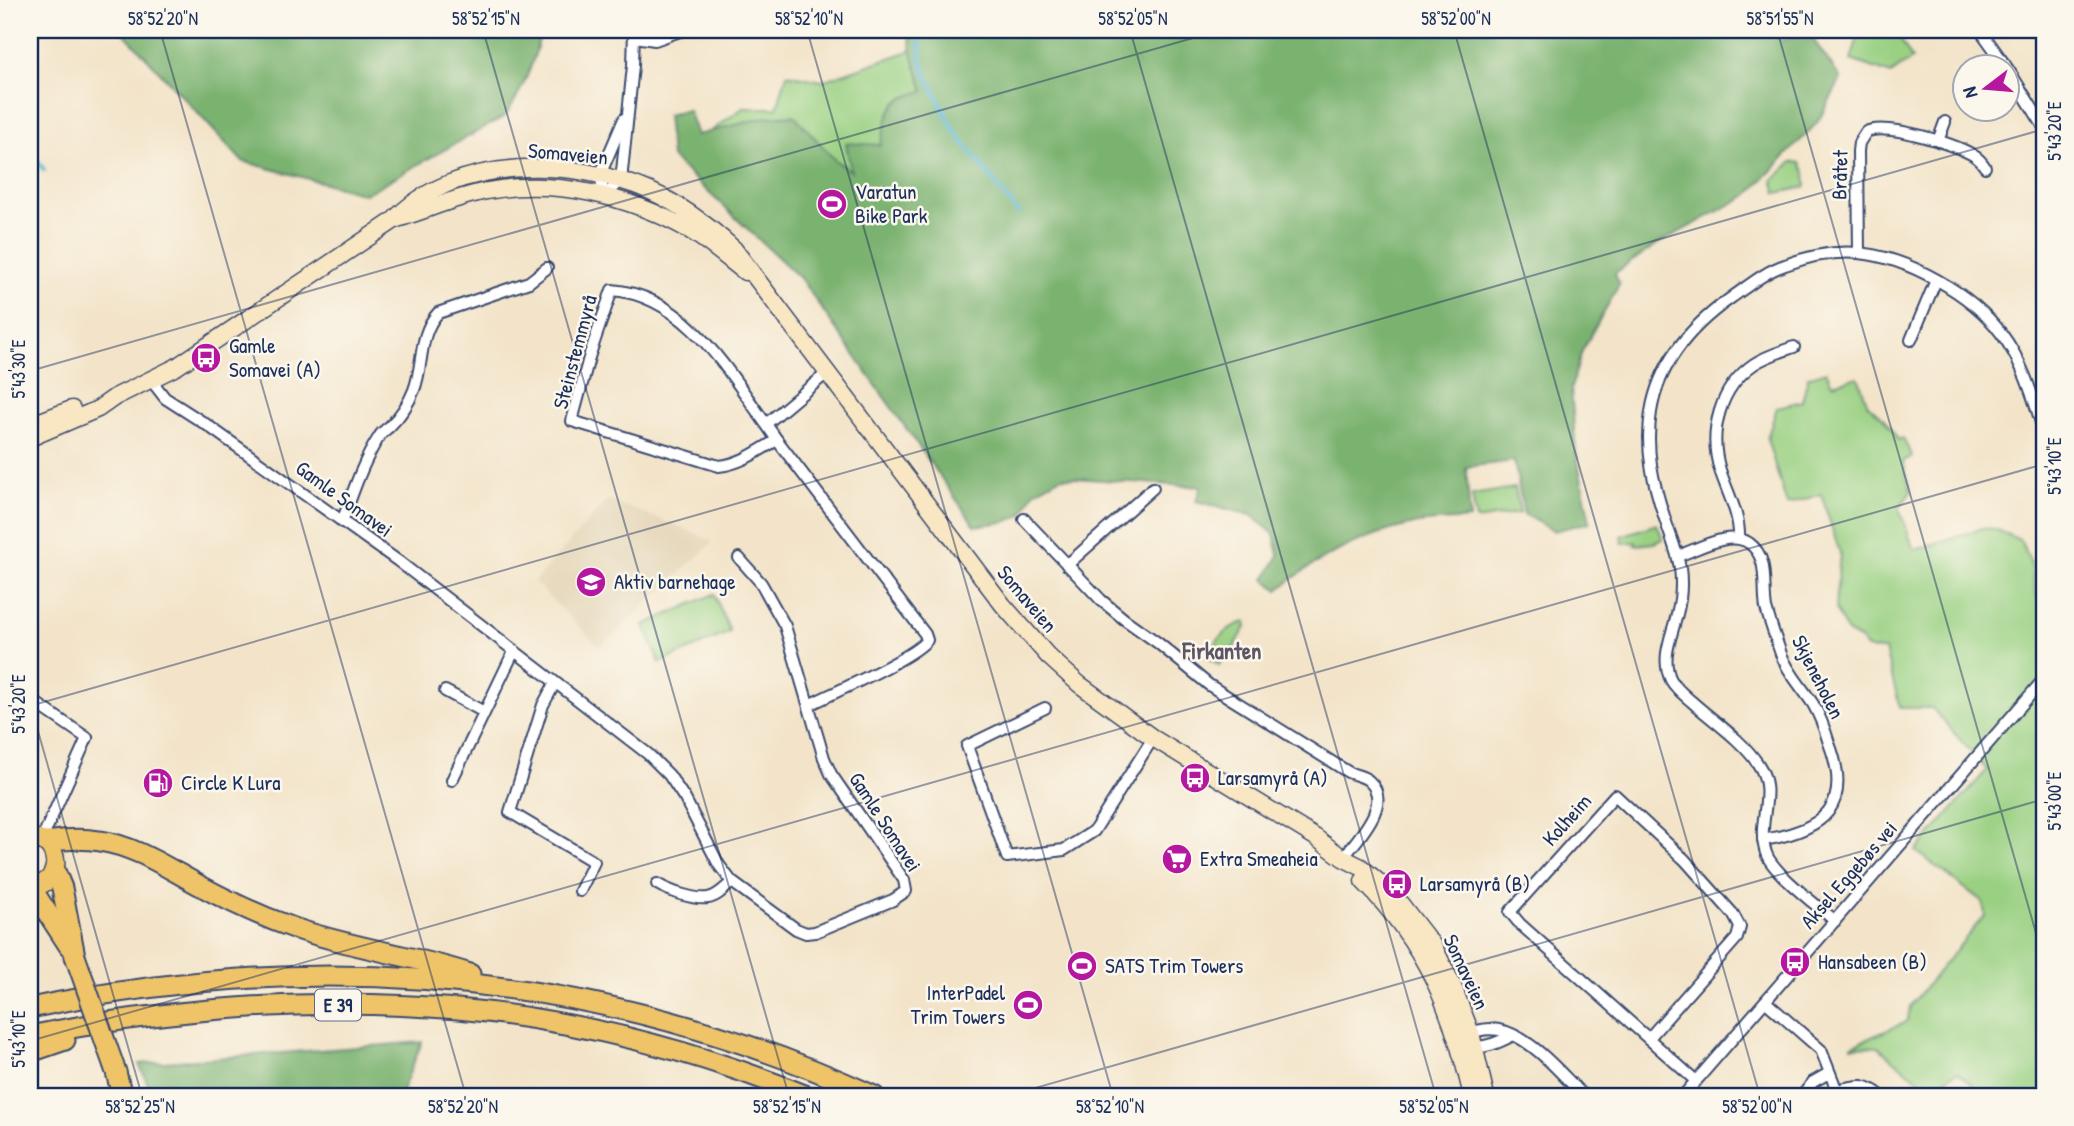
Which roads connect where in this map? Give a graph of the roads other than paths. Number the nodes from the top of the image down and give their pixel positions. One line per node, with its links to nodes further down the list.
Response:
1 (682, 30): 2 (street)
2 (634, 34): 6 (street)
3 (1983, 34): 4 (street)
4 (1996, 52)
5 (2022, 92): 8 (street)
6 (626, 113): 11 (street); 12 (street)
7 (1945, 122): 9 (street)
8 (2044, 127)
9 (1937, 141): 10 (street, Bråtet); 15 (street, Bråtet)
10 (1985, 167)
11 (600, 175): 12 (main road, Somaveien); 13 (street); 14 (main road, Somaveien)
12 (621, 181): 13 (street); 18 (main road, Somaveien)
13 (604, 196): 14 (main road, Somaveien); 18 (main road, Somaveien)
14 (393, 221): 22 (main road, Somaveien)
15 (1859, 253): 17 (street); 33 (street)
16 (547, 268): 31 (street)
17 (1936, 279): 19 (street); 26 (street)
18 (758, 282): 21 (main road, Somaveien)
19 (1911, 340)
20 (1794, 347): 32 (street)
21 (827, 373): 24 (street); 44 (main road, Somaveien)
22 (151, 380): 23 (main road, Somaveien); 31 (street, Gamle Somavei)
23 (115, 397): 25 (main road, Somaveien); 27 (main road, Somaveien)
24 (765, 424): 28 (street, Steinstemmyrå); 28 (street, Steinstemmyrå)
25 (30, 425)
26 (2044, 432)
27 (30, 439)
28 (777, 440): 41 (street, Steinstemmyrå)
29 (1153, 488): 35 (street)
30 (1024, 519): 35 (street)
31 (342, 522): 36 (street, Gamle Somavei)
32 (1739, 538): 33 (street); 47 (street, Skjeneholen)
33 (1678, 556): 47 (street)
34 (739, 558): 41 (street, Gamle Somavei)
35 (1067, 565): 48 (street)
36 (514, 651): 38 (street, Gamle Somavei); 43 (street)
37 (2044, 679): 54 (street, Aksel Eggebøs vei)
38 (555, 683): 50 (street, Gamle Somavei); 53 (street)
39 (445, 691): 43 (street)
40 (30, 699): 46 (street)
41 (809, 705): 50 (street, Gamle Somavei)
42 (1045, 708): 44 (street)
43 (484, 712): 45 (street)
44 (1153, 738): 48 (main road, Somaveien)
45 (452, 780)
46 (37, 836): 49 (main road); 56 (highway, E 39)
47 (1763, 841): 54 (street)
48 (1343, 858): 63 (main road, Somaveien)
49 (55, 871): 52 (main road); 55 (highway)
50 (732, 882): 51 (street)
51 (657, 884)
52 (30, 886): 55 (highway)
53 (580, 891)
54 (1835, 921): 57 (street, Aksel Eggebøs vei)
55 (75, 956): 68 (highway, bridge)
56 (508, 986): 58 (highway, E 39); 70 (highway, E 39)
57 (1766, 1002): 65 (street); 66 (street, Aksel Eggebøs vei)
58 (30, 1008)
59 (133, 1020): 61 (highway, E 39); 64 (highway, E 39); 69 (highway, E 39)
60 (1513, 1035): 63 (street); 63 (street); 73 (street)
61 (30, 1036)
62 (1649, 1038): 62 (street, Kolheim); 66 (street, Kolheim)
63 (1468, 1042): 71 (main road, Somaveien); 72 (main road, Somaveien)
64 (30, 1052)
65 (1829, 1073): 67 (street); 75 (street)
66 (1696, 1081): 74 (street, Aksel Eggebøs vei)
67 (1838, 1093): 76 (street)
68 (122, 1096)
69 (807, 1096)
70 (874, 1096)
71 (1472, 1096)
72 (1486, 1096)
73 (1584, 1096)
74 (1683, 1096)
75 (1802, 1096)
76 (1881, 1096)

